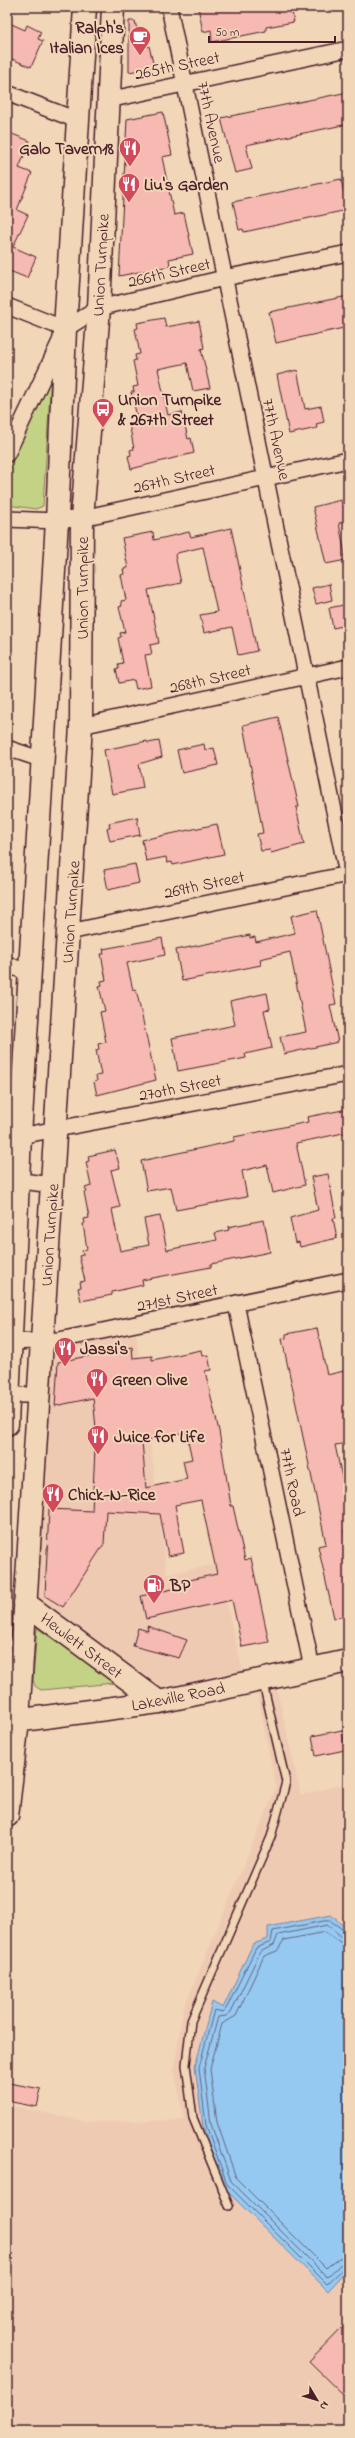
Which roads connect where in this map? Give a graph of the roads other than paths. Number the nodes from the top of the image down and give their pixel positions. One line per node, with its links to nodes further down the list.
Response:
1 (85, 7): 8 (main road, Union Turnpike)
2 (113, 7): 7 (main road, Union Turnpike)
3 (169, 7): 5 (street, 77th Avenue)
4 (348, 49): 5 (street, 265th Street)
5 (184, 83): 7 (street, 265th Street); 10 (street, 77th Avenue)
6 (7, 93): 8 (street)
7 (108, 100): 12 (main road, Union Turnpike)
8 (79, 121): 13 (main road, Union Turnpike)
9 (348, 252): 10 (street, 266th Street)
10 (224, 278): 12 (street, 266th Street); 16 (street, 77th Avenue)
11 (7, 306): 13 (street)
12 (98, 308): 13 (street, 266th Street); 17 (main road, Union Turnpike)
13 (65, 329): 14 (street); 19 (main road, Union Turnpike)
14 (7, 454)
15 (348, 460): 16 (street, 267th Street)
16 (265, 477): 17 (street, 267th Street); 21 (street, 77th Avenue)
17 (82, 518): 19 (street, 267th Street); 22 (main road, Union Turnpike)
18 (7, 519): 19 (street, 267th Street)
19 (57, 522): 24 (main road, Union Turnpike)
20 (348, 667): 21 (street, 268th Street)
21 (306, 676): 22 (street, 268th Street); 25 (street, 77th Avenue)
22 (81, 726): 26 (main road, Union Turnpike)
23 (7, 748): 24 (street)
24 (43, 760): 28 (main road, Union Turnpike)
25 (348, 876): 26 (street, 269th Street)
26 (69, 932): 30 (main road, Union Turnpike)
27 (7, 964): 28 (street)
28 (30, 974): 31 (main road, Union Turnpike)
29 (348, 1074): 30 (street, 270th Street)
30 (56, 1131): 31 (street, 270th Street); 33 (main road, Union Turnpike)
31 (20, 1136): 32 (main road, Union Turnpike)
32 (12, 1181): 33 (street); 36 (main road, Union Turnpike)
33 (52, 1185): 37 (main road, Union Turnpike)
34 (348, 1280): 35 (street, 271st Street)
35 (236, 1304): 37 (street, 271st Street); 43 (street, 77th Road)
36 (12, 1342): 37 (street, 271st Street); 38 (main road, Union Turnpike)
37 (42, 1343): 39 (main road, Union Turnpike)
38 (8, 1395): 39 (street); 40 (main road, Union Turnpike)
39 (39, 1395): 41 (main road, Union Turnpike)
40 (7, 1424)
41 (25, 1603): 45 (main road, Hewlett Street); 46 (main road, Union Turnpike)
42 (348, 1661): 43 (main road, Lakeville Road)
43 (312, 1668): 44 (main road, Lakeville Road)
44 (262, 1678): 45 (main road, Lakeville Road); 48 (lane)
45 (159, 1702): 46 (main road, Lakeville Road)
46 (13, 1721): 47 (main road, Union Turnpike)
47 (7, 1816)
48 (229, 2206)

